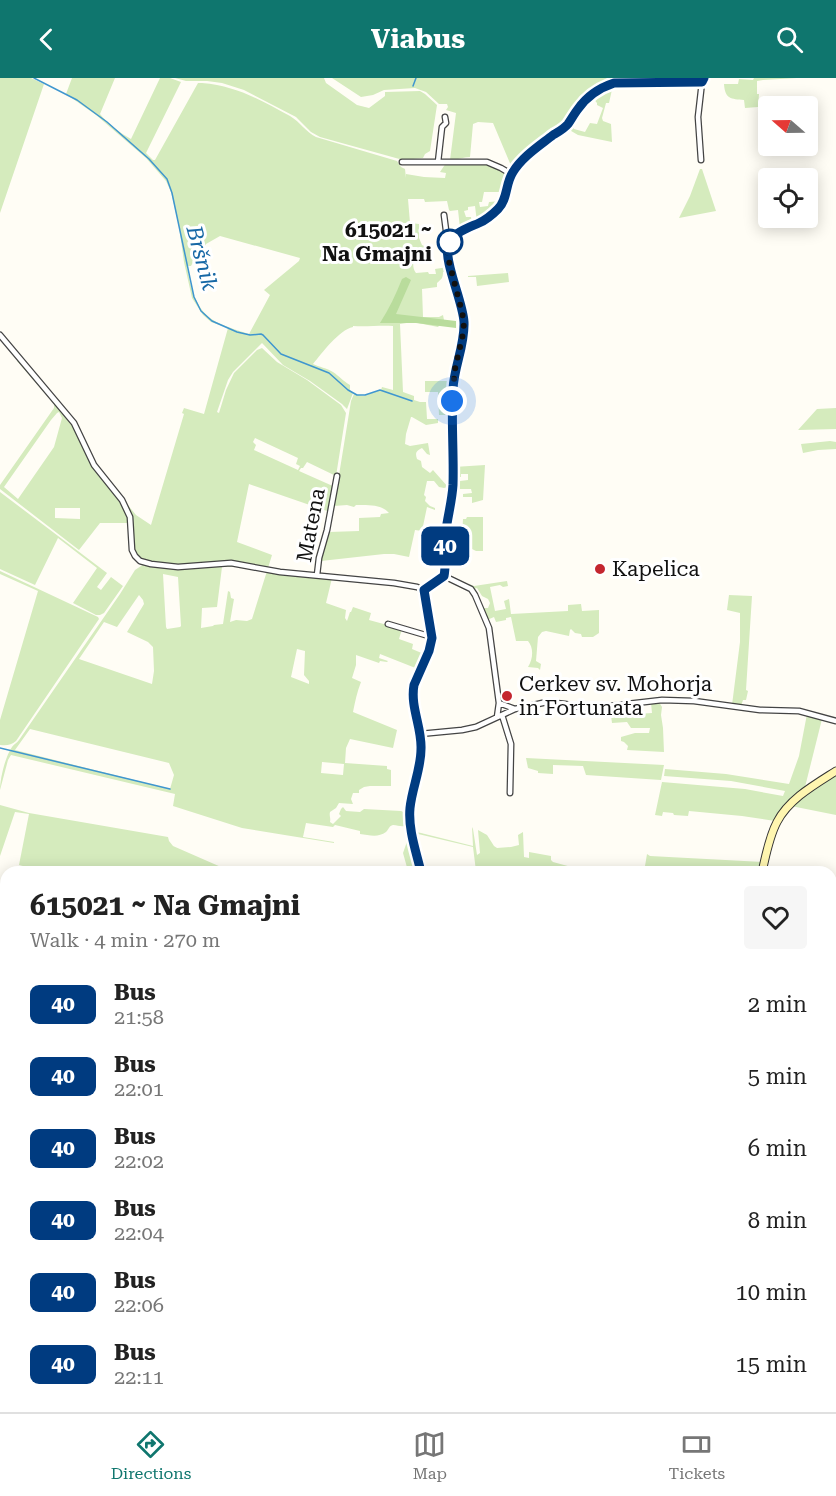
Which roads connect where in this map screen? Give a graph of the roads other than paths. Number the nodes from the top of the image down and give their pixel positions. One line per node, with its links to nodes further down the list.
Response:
1 (703, 80): 3 (street); 6 (street)
2 (445, 117): 5 (street)
3 (701, 160)
4 (402, 162): 5 (street)
5 (438, 162): 6 (street)
6 (511, 174): 8 (street)
7 (444, 215): 8 (street)
8 (450, 242): 12 (street)
9 (0, 335): 11 (street)
10 (337, 476): 11 (street, Matena)
11 (317, 575): 13 (street, Matena)
12 (444, 576): 13 (street); 16 (street)
13 (424, 590): 15 (street)
14 (388, 624): 15 (street)
15 (432, 638): 20 (street)
16 (499, 703): 17 (street); 18 (street)
17 (515, 709): 18 (street); 19 (street)
18 (499, 716): 20 (street); 22 (street)
19 (836, 721)
20 (420, 734): 23 (street)
21 (836, 771): 24 (street)
22 (510, 793)
23 (420, 866)
24 (764, 866)

